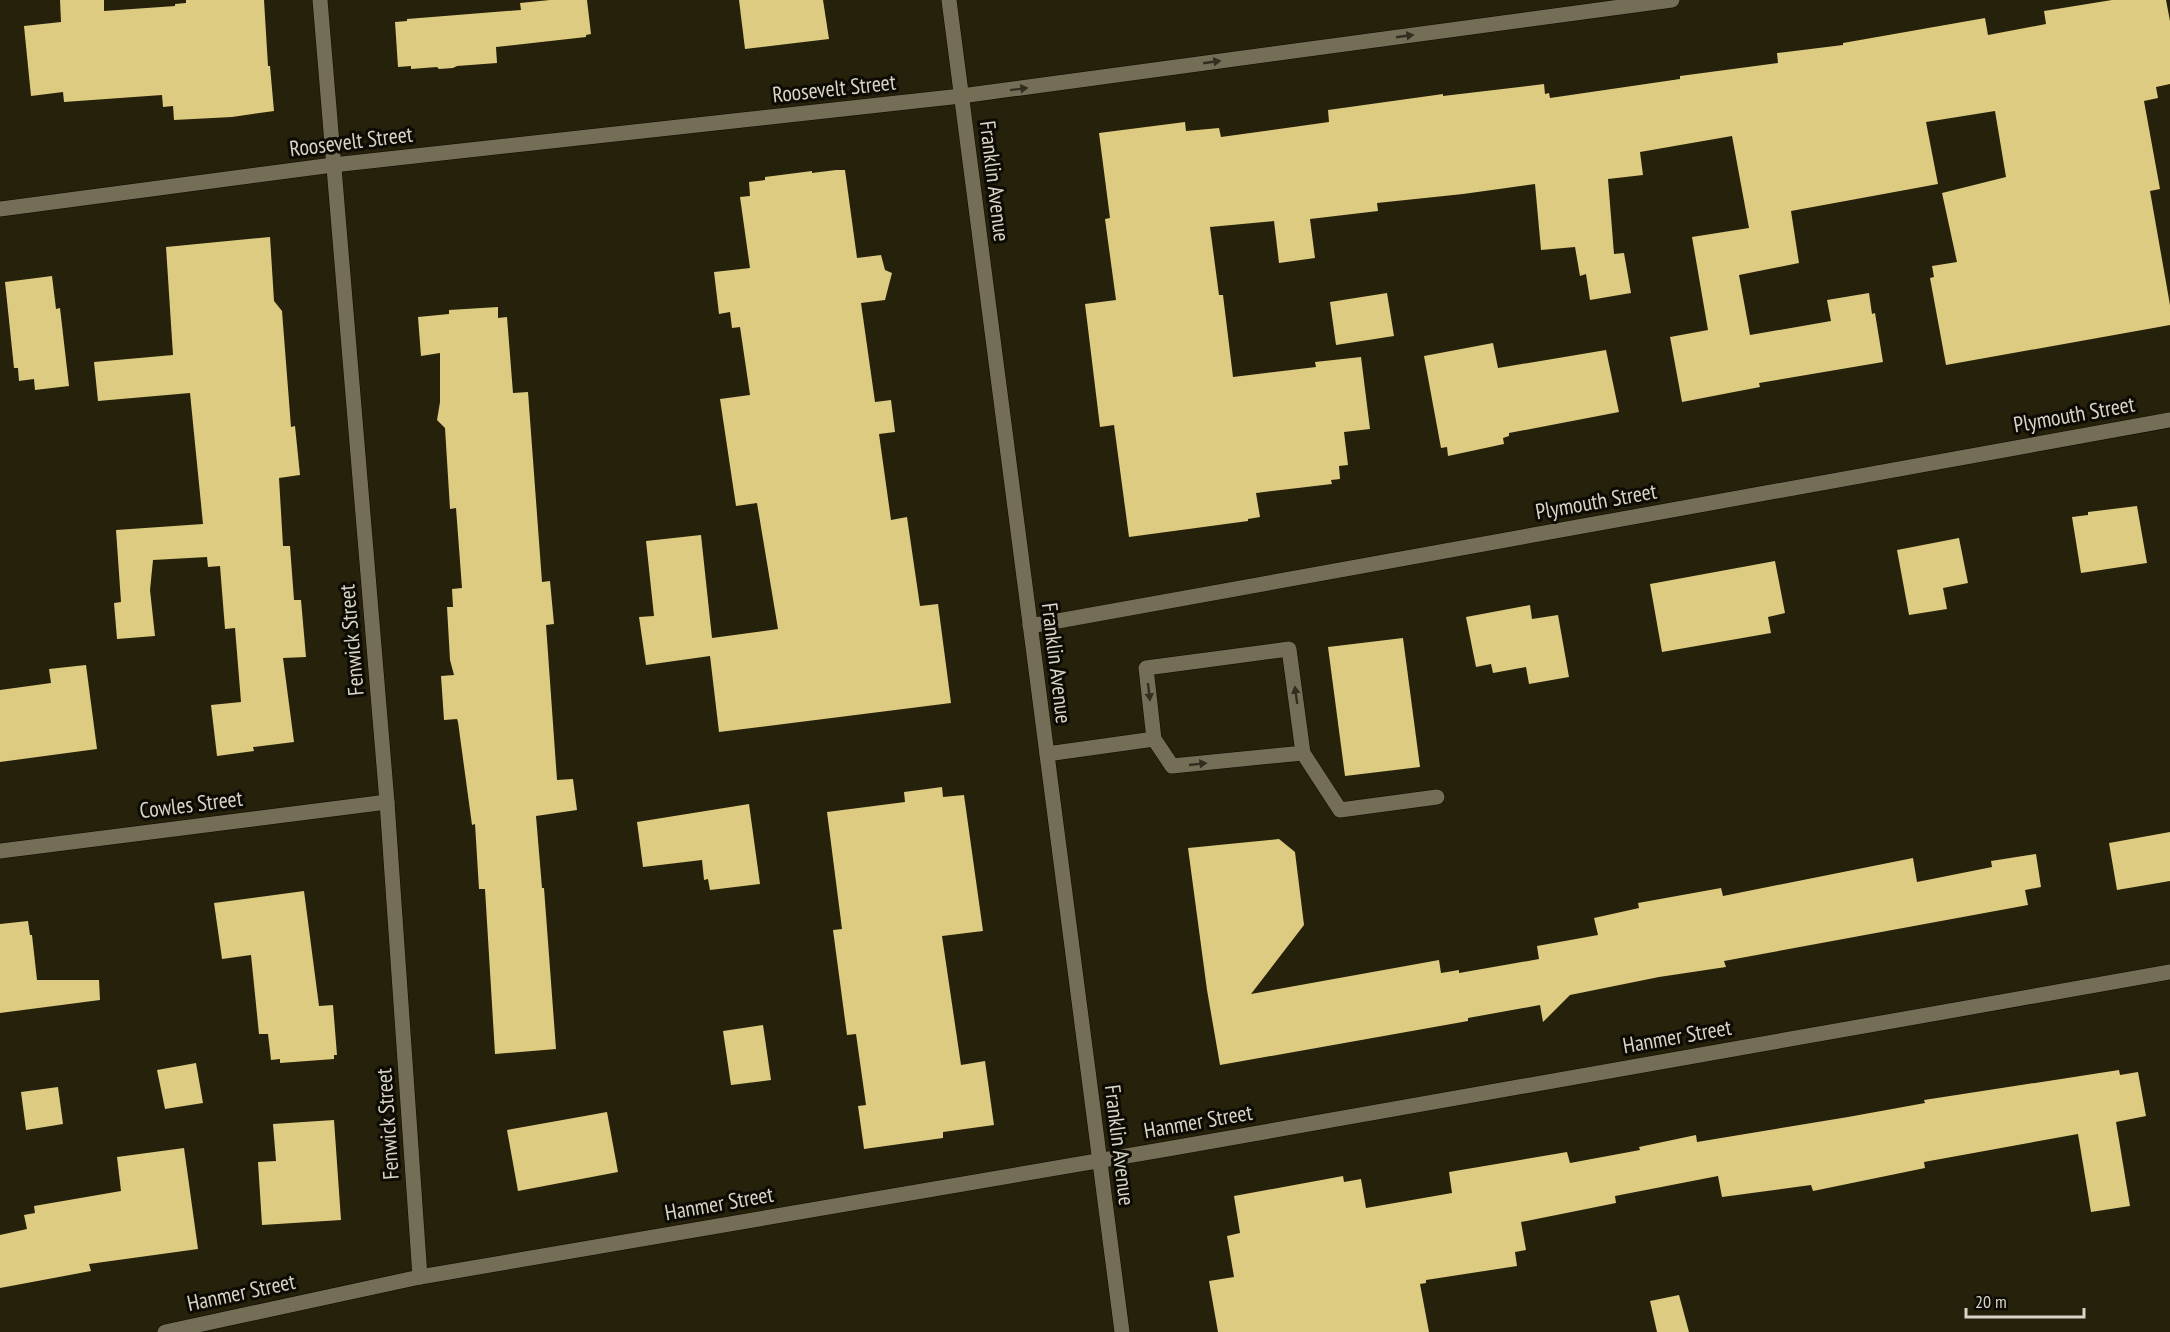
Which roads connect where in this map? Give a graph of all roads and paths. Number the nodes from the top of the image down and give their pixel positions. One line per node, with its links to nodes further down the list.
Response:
1 (320, 0): 5 (street, Fenwick Street)
2 (949, 0): 4 (street, Franklin Avenue)
3 (1672, 0): 4 (street, Roosevelt Street, one-way to 3)
4 (961, 96): 5 (street, Roosevelt Street); 8 (street, Franklin Avenue)
5 (333, 165): 6 (street, Roosevelt Street); 13 (street, Fenwick Street)
6 (0, 209)
7 (2170, 420): 8 (street, Plymouth Street)
8 (1030, 626): 11 (street, Franklin Avenue)
9 (1154, 739): 10 (street, one-way to 10); 10 (street, one-way to 9); 11 (street)
10 (1304, 753): 12 (street)
11 (1047, 754): 16 (street, Franklin Avenue)
12 (1437, 797)
13 (387, 802): 14 (street, Cowles Street); 17 (street, Fenwick Street)
14 (0, 851)
15 (2170, 972): 16 (street, Hanmer Street)
16 (1100, 1160): 17 (street, Hanmer Street); 19 (street, Franklin Avenue)
17 (420, 1277): 18 (street, Hanmer Street)
18 (165, 1332)
19 (1122, 1332)

